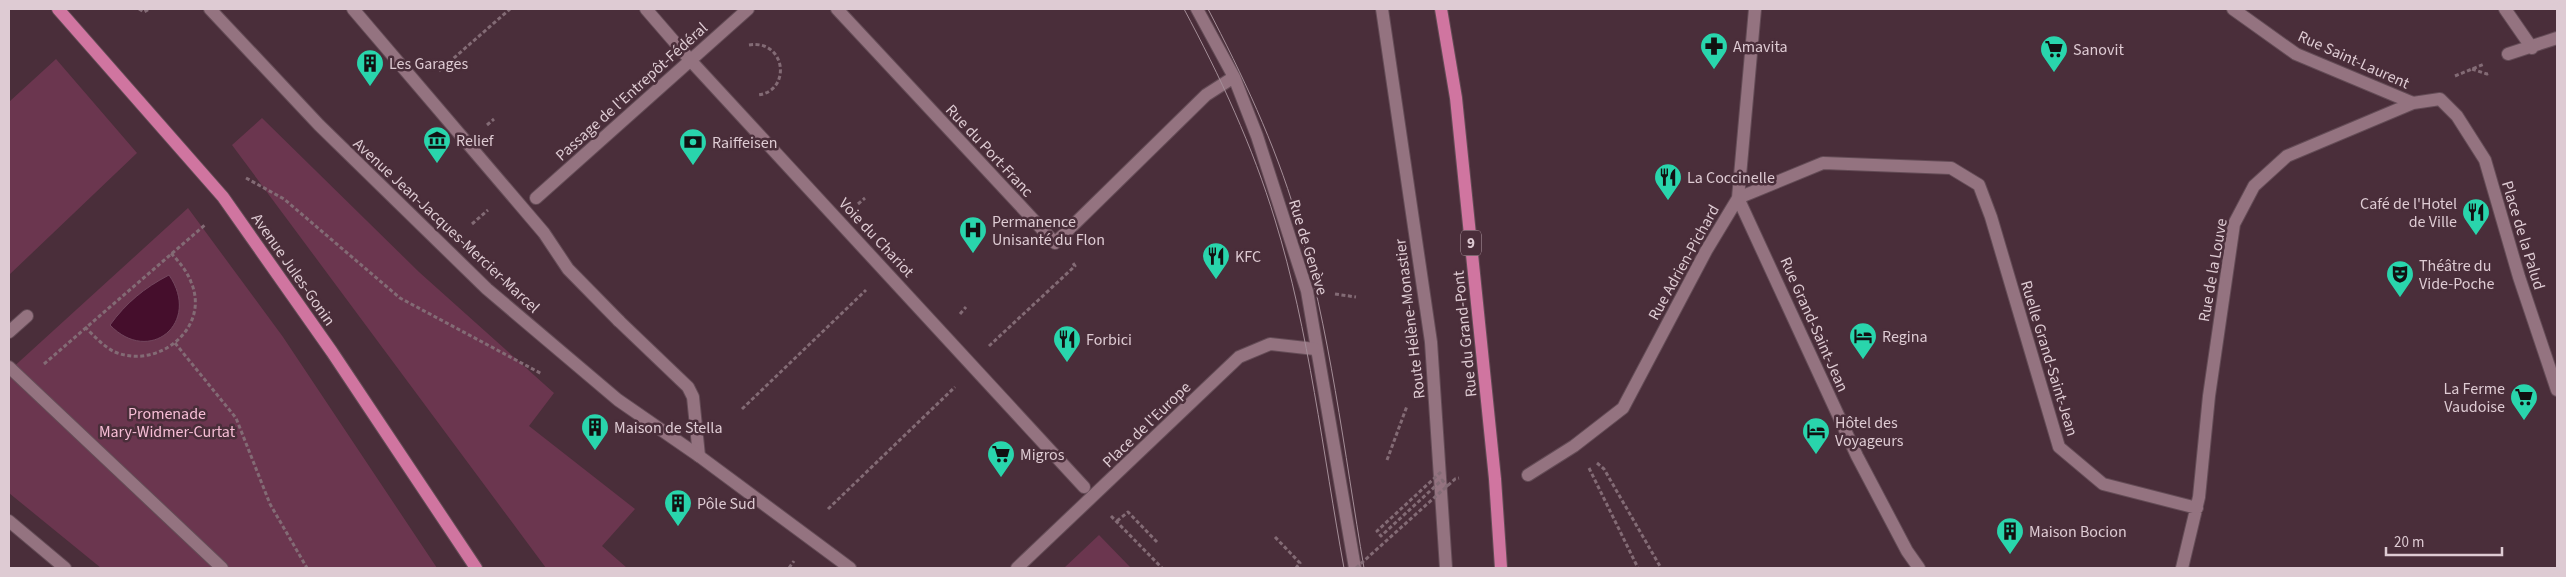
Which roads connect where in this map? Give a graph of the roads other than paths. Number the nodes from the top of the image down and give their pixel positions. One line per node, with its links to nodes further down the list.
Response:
1 (58, 9): 34 (main road, Avenue Jules-Gonin)
2 (210, 9): 27 (street, Avenue Jean-Jacques-Mercier-Marcel)
3 (353, 9): 27 (street)
4 (646, 9): 16 (street, Voie du Chariot)
5 (748, 9): 16 (street, Passage de l'Entrepôt-Fédéral)
6 (837, 9): 17 (street, Rue du Port-Franc)
7 (1197, 9): 17 (street, Rue de Genève)
8 (1382, 9): 38 (street, Route Hélène-Monastier)
9 (1441, 9): 39 (main road, Rue du Grand-Pont / 9)
10 (1755, 9): 21 (street, Rue Adrien-Pichard)
11 (2233, 9): 19 (street, Rue Saint-Laurent)
12 (2505, 9): 14 (street)
13 (2557, 38): 14 (street)
14 (2532, 48): 15 (street)
15 (2508, 54)
16 (691, 61): 20 (street, Passage de l'Entrepôt-Fédéral); 29 (street, Voie du Chariot)
17 (1234, 77): 24 (street, Rue de Genève)
18 (2440, 100): 19 (street, Rue de la Louve); 26 (street, Place de la Palud)
19 (2413, 103): 30 (street, Rue de la Louve)
20 (536, 198)
21 (1738, 198): 28 (street, Rue Adrien-Pichard); 30 (street, Ruelle Grand-Saint-Jean); 40 (street, Rue Grand-Saint-Jean)
22 (27, 316): 23 (street)
23 (9, 332)
24 (1316, 349): 36 (street, Place de l'Europe); 37 (street, Rue de Genève)
25 (9, 367): 33 (street)
26 (2557, 390)
27 (699, 456): 35 (street, Avenue Jean-Jacques-Mercier-Marcel)
28 (1528, 475)
29 (1084, 487)
30 (2197, 508): 41 (street, Rue de la Louve)
31 (9, 521): 32 (street)
32 (65, 568)
33 (222, 568)
34 (476, 568)
35 (850, 568)
36 (1017, 568)
37 (1355, 568)
38 (1446, 568)
39 (1501, 568)
40 (1919, 568)
41 (2182, 568)

